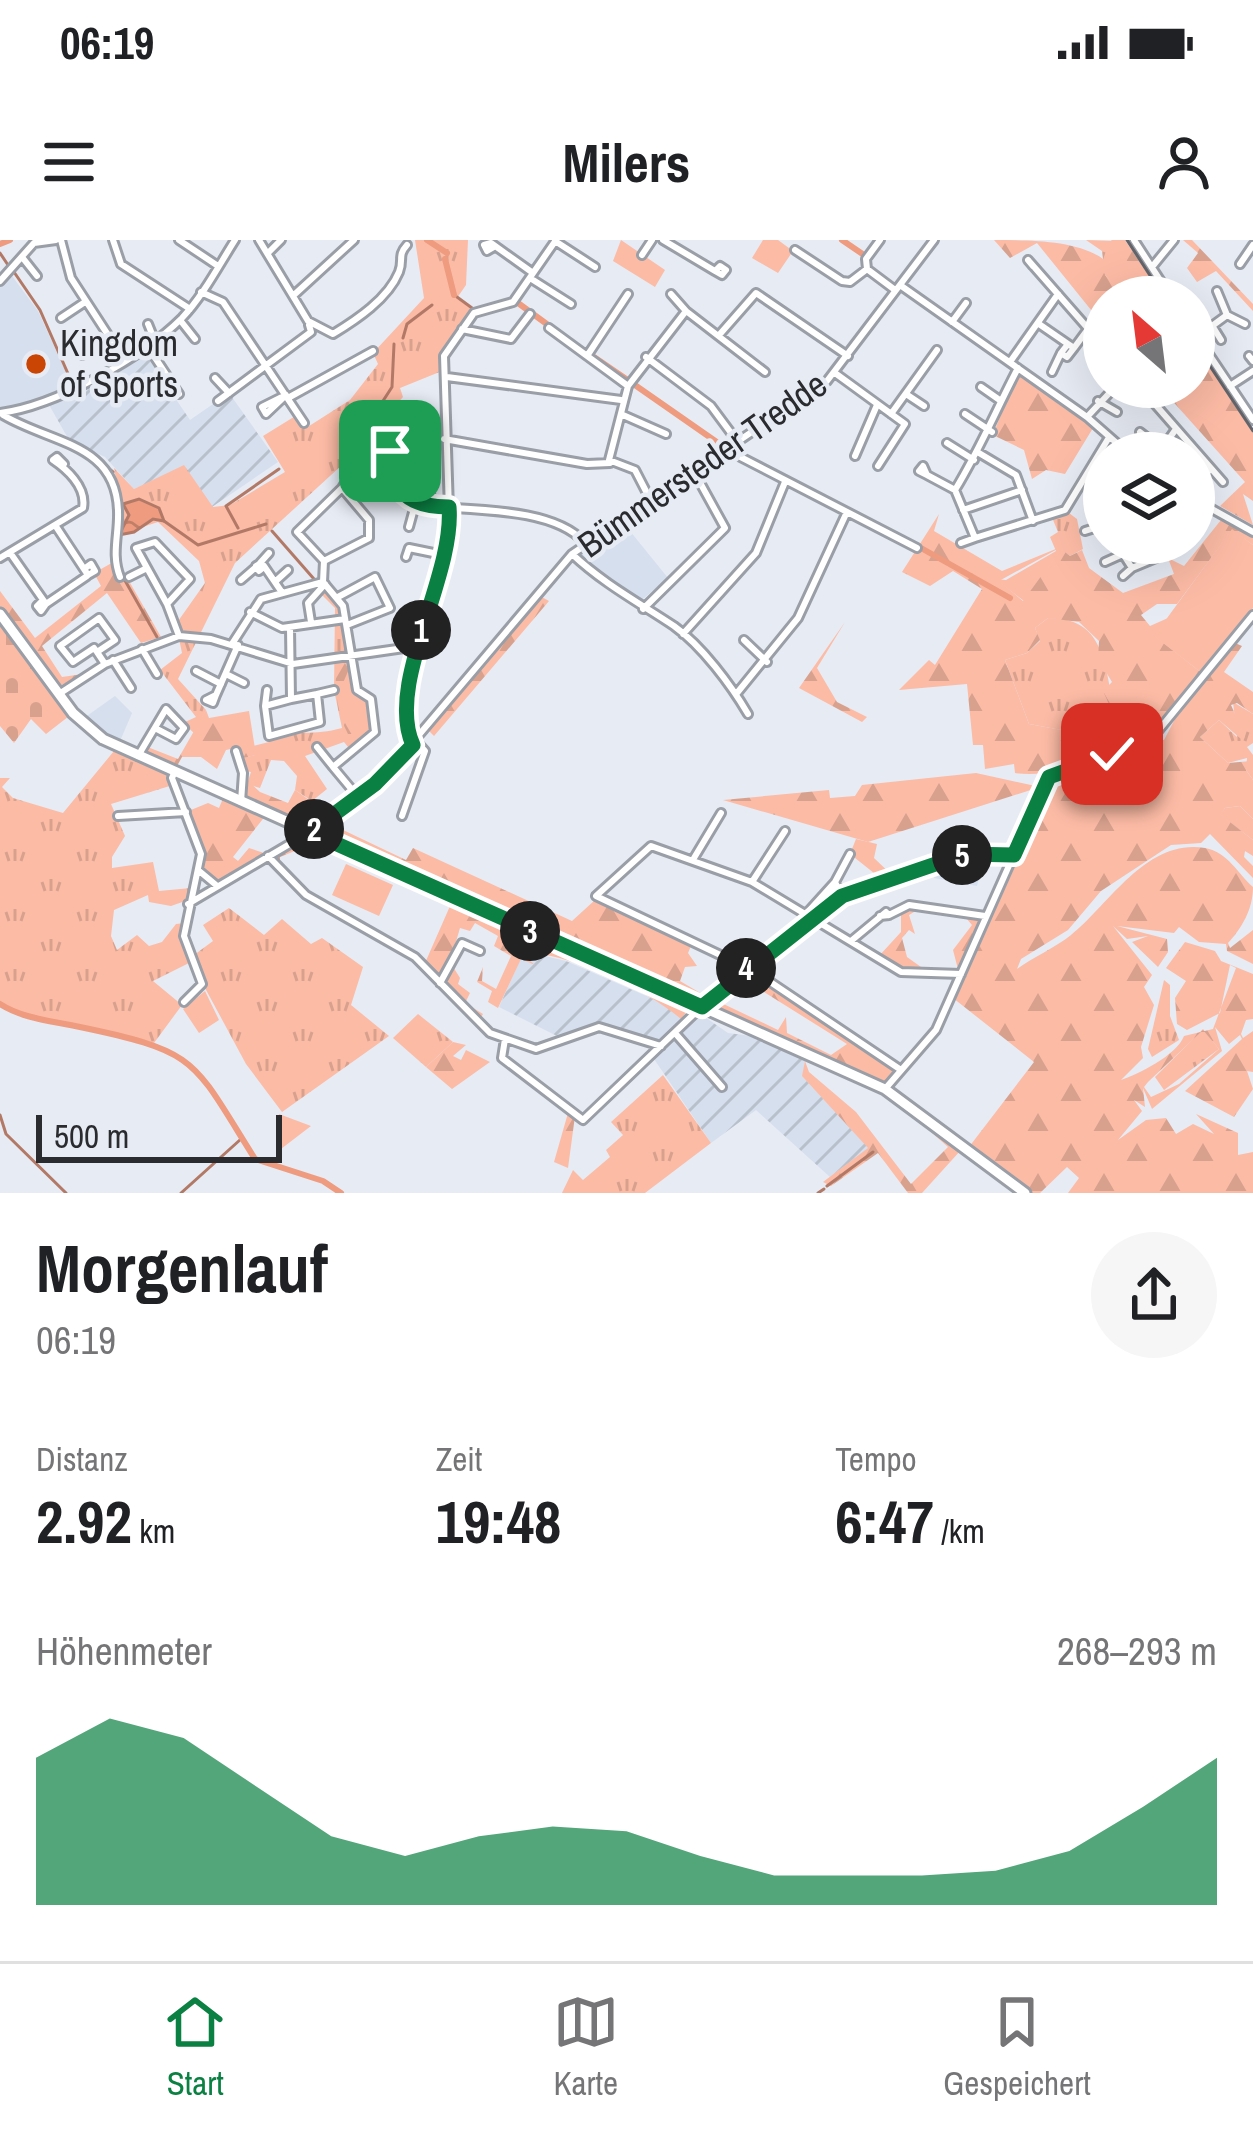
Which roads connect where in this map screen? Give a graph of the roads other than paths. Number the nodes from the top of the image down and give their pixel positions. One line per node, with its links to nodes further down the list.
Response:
1 (44, 240): 2 (street); 16 (street)
2 (58, 240): 45 (street)
3 (113, 240): 48 (street)
4 (179, 240): 28 (street)
5 (236, 240): 28 (street)
6 (259, 240): 23 (street)
7 (281, 240): 23 (street)
8 (354, 240): 41 (street)
9 (652, 240): 25 (street)
10 (663, 240): 22 (street)
11 (691, 240): 22 (street)
12 (867, 240): 18 (street)
13 (934, 240): 38 (street, Bümmersteder Tredde)
14 (1134, 240): 31 (street)
15 (1174, 240): 31 (street)
16 (34, 241): 26 (street)
17 (556, 241): 30 (street); 34 (street)
18 (878, 243): 32 (street)
19 (407, 245): 62 (street)
20 (1253, 245): 27 (street)
21 (494, 248): 34 (street)
22 (683, 252): 33 (street)
23 (268, 253): 41 (street)
24 (802, 254): 32 (street)
25 (642, 255)
26 (22, 257): 35 (street); 37 (street)
27 (1240, 264)
28 (218, 266): 40 (street)
29 (1033, 266): 43 (street)
30 (595, 267)
31 (1152, 267): 36 (street)
32 (867, 269): 38 (street)
33 (715, 271)
34 (531, 275): 46 (street); 61 (street)
35 (37, 276)
36 (1158, 276)
37 (0, 281)
38 (898, 287): 54 (street); 75 (street, Bümmersteder Tredde)
39 (1217, 291): 51 (street)
40 (201, 292): 48 (street); 80 (street)
41 (294, 294): 62 (street)
42 (628, 294): 74 (street)
43 (1058, 294): 55 (street); 57 (street)
44 (670, 295): 49 (street)
45 (85, 302): 52 (street); 66 (street)
46 (571, 304)
47 (966, 304): 54 (street)
48 (190, 308): 53 (street)
49 (686, 311): 64 (street); 76 (street)
50 (530, 314): 61 (street)
51 (1227, 315): 58 (street); 59 (street)
52 (61, 317)
53 (180, 320): 67 (street); 69 (street)
54 (952, 322): 78 (street)
55 (1083, 323)
56 (148, 324): 69 (street)
57 (1039, 324): 70 (street); 78 (street)
58 (1245, 324)
59 (1215, 325)
60 (549, 328): 74 (street)
61 (462, 329): 86 (street)
62 (315, 330): 80 (street)
63 (1215, 330): 68 (street)
64 (720, 334): 75 (street); 84 (street)
65 (1083, 334): 70 (street)
66 (110, 338): 73 (street); 77 (street)
67 (195, 339)
68 (1222, 340)
69 (150, 342): 77 (street); 91 (street)
70 (1071, 346): 82 (street)
71 (937, 350): 93 (street)
72 (374, 351): 94 (street)
73 (82, 355)
74 (587, 356): 88 (street)
75 (848, 356): 85 (street, Bümmersteder Tredde)
76 (646, 357): 88 (street); 120 (street)
77 (123, 359): 104 (street)
78 (1010, 362): 81 (street)
79 (1215, 363): 89 (street)
80 (266, 365): 92 (street); 94 (street)
81 (1018, 368): 96 (street); 108 (street)
82 (1052, 371)
83 (1253, 371): 89 (street)
84 (765, 372)
85 (835, 373): 98 (street); 120 (street, Bümmersteder Tredde)
86 (445, 377): 95 (street); 118 (street)
87 (215, 378): 92 (street)
88 (628, 386): 95 (street)
89 (1230, 386): 109 (street)
90 (981, 387): 96 (street)
91 (179, 394)
92 (230, 394): 97 (street)
93 (906, 394): 99 (street); 105 (street)
94 (287, 397): 110 (street)
95 (621, 400): 107 (street)
96 (1001, 400): 113 (street)
97 (218, 401)
98 (878, 405): 105 (street); 124 (street)
99 (924, 406)
100 (1093, 408): 108 (street)
101 (1110, 408): 103 (street)
102 (1158, 408): 112 (street)
103 (1117, 412)
104 (0, 413): 166 (street)
105 (891, 414): 129 (street)
106 (965, 414): 113 (street)
107 (623, 415): 117 (street); 127 (street)
108 (1087, 417): 114 (street)
109 (1253, 421)
110 (304, 423)
111 (397, 429): 123 (street)
112 (1176, 429): 115 (street); 116 (street)
113 (992, 432): 125 (street)
114 (1101, 432)
115 (1174, 432)
116 (1179, 432)
117 (666, 434)
118 (444, 439): 127 (street); 144 (street)
119 (413, 440): 123 (street)
120 (737, 441): 122 (street, Bümmersteder Tredde)
121 (947, 443): 125 (street)
122 (725, 449): 136 (street); 141 (street, Bümmersteder Tredde)
123 (376, 452): 126 (street); 142 (street)
124 (855, 456)
125 (976, 456): 139 (street); 140 (street)
126 (364, 459)
127 (610, 463): 141 (street)
128 (64, 464): 149 (street)
129 (878, 466)
130 (352, 472): 138 (street)
131 (1215, 473): 137 (street)
132 (927, 475): 139 (street)
133 (420, 479): 143 (street)
134 (698, 479): 176 (street)
135 (1083, 480): 148 (street)
136 (785, 482): 147 (street); 184 (street)
137 (1223, 482)
138 (342, 488): 162 (street); 162 (street)
139 (955, 490): 145 (street)
140 (1022, 490): 145 (street); 148 (street)
141 (650, 499): 153 (street, Bümmersteder Tredde)
142 (416, 505): 143 (street); 150 (street)
143 (430, 507): 144 (street)
144 (449, 507): 153 (street); 159 (street)
145 (963, 510): 152 (street)
146 (1215, 512): 151 (street)
147 (847, 514): 155 (street); 193 (street)
148 (1033, 521): 152 (street)
149 (56, 525): 157 (street); 157 (street)
150 (409, 527)
151 (1253, 532)
152 (975, 538): 154 (street)
153 (584, 542): 158 (street, Bümmersteder Tredde)
154 (961, 543)
155 (917, 548)
156 (269, 553): 165 (street)
157 (11, 554): 161 (street)
158 (572, 554): 176 (street); 211 (street, Bümmersteder Tredde)
159 (448, 556): 160 (street); 188 (street)
160 (406, 557)
161 (0, 558)
162 (324, 561): 172 (street)
163 (1130, 564): 167 (street)
164 (1142, 564): 167 (street)
165 (260, 565): 170 (street); 171 (street)
166 (145, 568): 175 (street); 175 (street)
167 (1132, 568): 169 (street)
168 (288, 570): 171 (street)
169 (1123, 575)
170 (242, 580)
171 (277, 580): 173 (street)
172 (324, 583): 173 (street); 174 (street); 181 (street)
173 (280, 591): 177 (street)
174 (338, 597): 180 (street); 180 (street)
175 (167, 604): 185 (street)
176 (643, 609): 184 (street)
177 (250, 612): 182 (street); 187 (street)
178 (0, 614): 204 (street)
179 (1253, 616): 226 (street)
180 (345, 622): 181 (street); 191 (street)
181 (312, 623): 182 (street)
182 (290, 628): 194 (street)
183 (82, 631): 190 (street); 190 (street); 190 (street)
184 (682, 634): 203 (street)
185 (179, 636): 187 (street); 189 (street)
186 (743, 640): 193 (street)
187 (235, 645): 194 (street); 197 (street)
188 (418, 646): 191 (street); 211 (street)
189 (142, 649): 192 (street); 196 (street)
190 (95, 650): 192 (street)
191 (349, 654): 194 (street); 215 (street)
192 (109, 662): 200 (street); 204 (street)
193 (767, 662): 203 (street)
194 (293, 664): 207 (street)
195 (196, 671): 199 (street)
196 (157, 674)
197 (226, 674): 198 (street); 199 (street)
198 (244, 682)
199 (221, 684): 206 (street)
200 (131, 688)
201 (334, 690): 205 (street)
202 (267, 691): 208 (street)
203 (737, 693): 209 (street)
204 (59, 694): 214 (street)
205 (317, 694): 207 (street); 208 (street)
206 (216, 695)
207 (291, 699): 208 (street)
208 (265, 706)
209 (748, 714)
210 (155, 728): 210 (street); 214 (street)
211 (415, 743): 217 (street, Bümmersteder Tredde); 222 (street)
212 (316, 747): 215 (street)
213 (236, 751): 218 (street)
214 (139, 756): 216 (street)
215 (333, 767): 217 (street)
216 (175, 771): 218 (street); 219 (street)
217 (358, 796): 224 (street, Bümmersteder Tredde)
218 (242, 802): 224 (street)
219 (187, 812): 221 (street); 229 (street)
220 (721, 813): 228 (street)
221 (118, 816)
222 (402, 816)
223 (785, 831): 230 (street)
224 (310, 832): 227 (street, Bümmersteder Tredde); 243 (street)
225 (850, 854): 231 (street)
226 (1014, 855): 233 (street); 236 (street)
227 (268, 856): 232 (street, Bümmersteder Tredde); 241 (street)
228 (694, 858): 230 (street); 239 (street)
229 (198, 870): 232 (street); 234 (street)
230 (752, 882): 235 (street)
231 (835, 882): 233 (street); 235 (street)
232 (216, 885): 234 (street, Bümmersteder Tredde)
233 (842, 896): 235 (street)
234 (188, 904): 242 (street)
235 (811, 915): 237 (street); 239 (street)
236 (986, 916): 237 (street); 240 (street)
237 (851, 941): 240 (street)
238 (480, 951): 241 (street)
239 (747, 968): 243 (street); 247 (street)
240 (961, 974): 247 (street)
241 (440, 983): 245 (street)
242 (184, 1002)
243 (702, 1007): 244 (street); 249 (street)
244 (674, 1034): 246 (street); 248 (street)
245 (505, 1039): 246 (street); 246 (street)
246 (661, 1046)
247 (901, 1070): 249 (street)
248 (722, 1087)
249 (889, 1091): 250 (street)
250 (1025, 1193)

